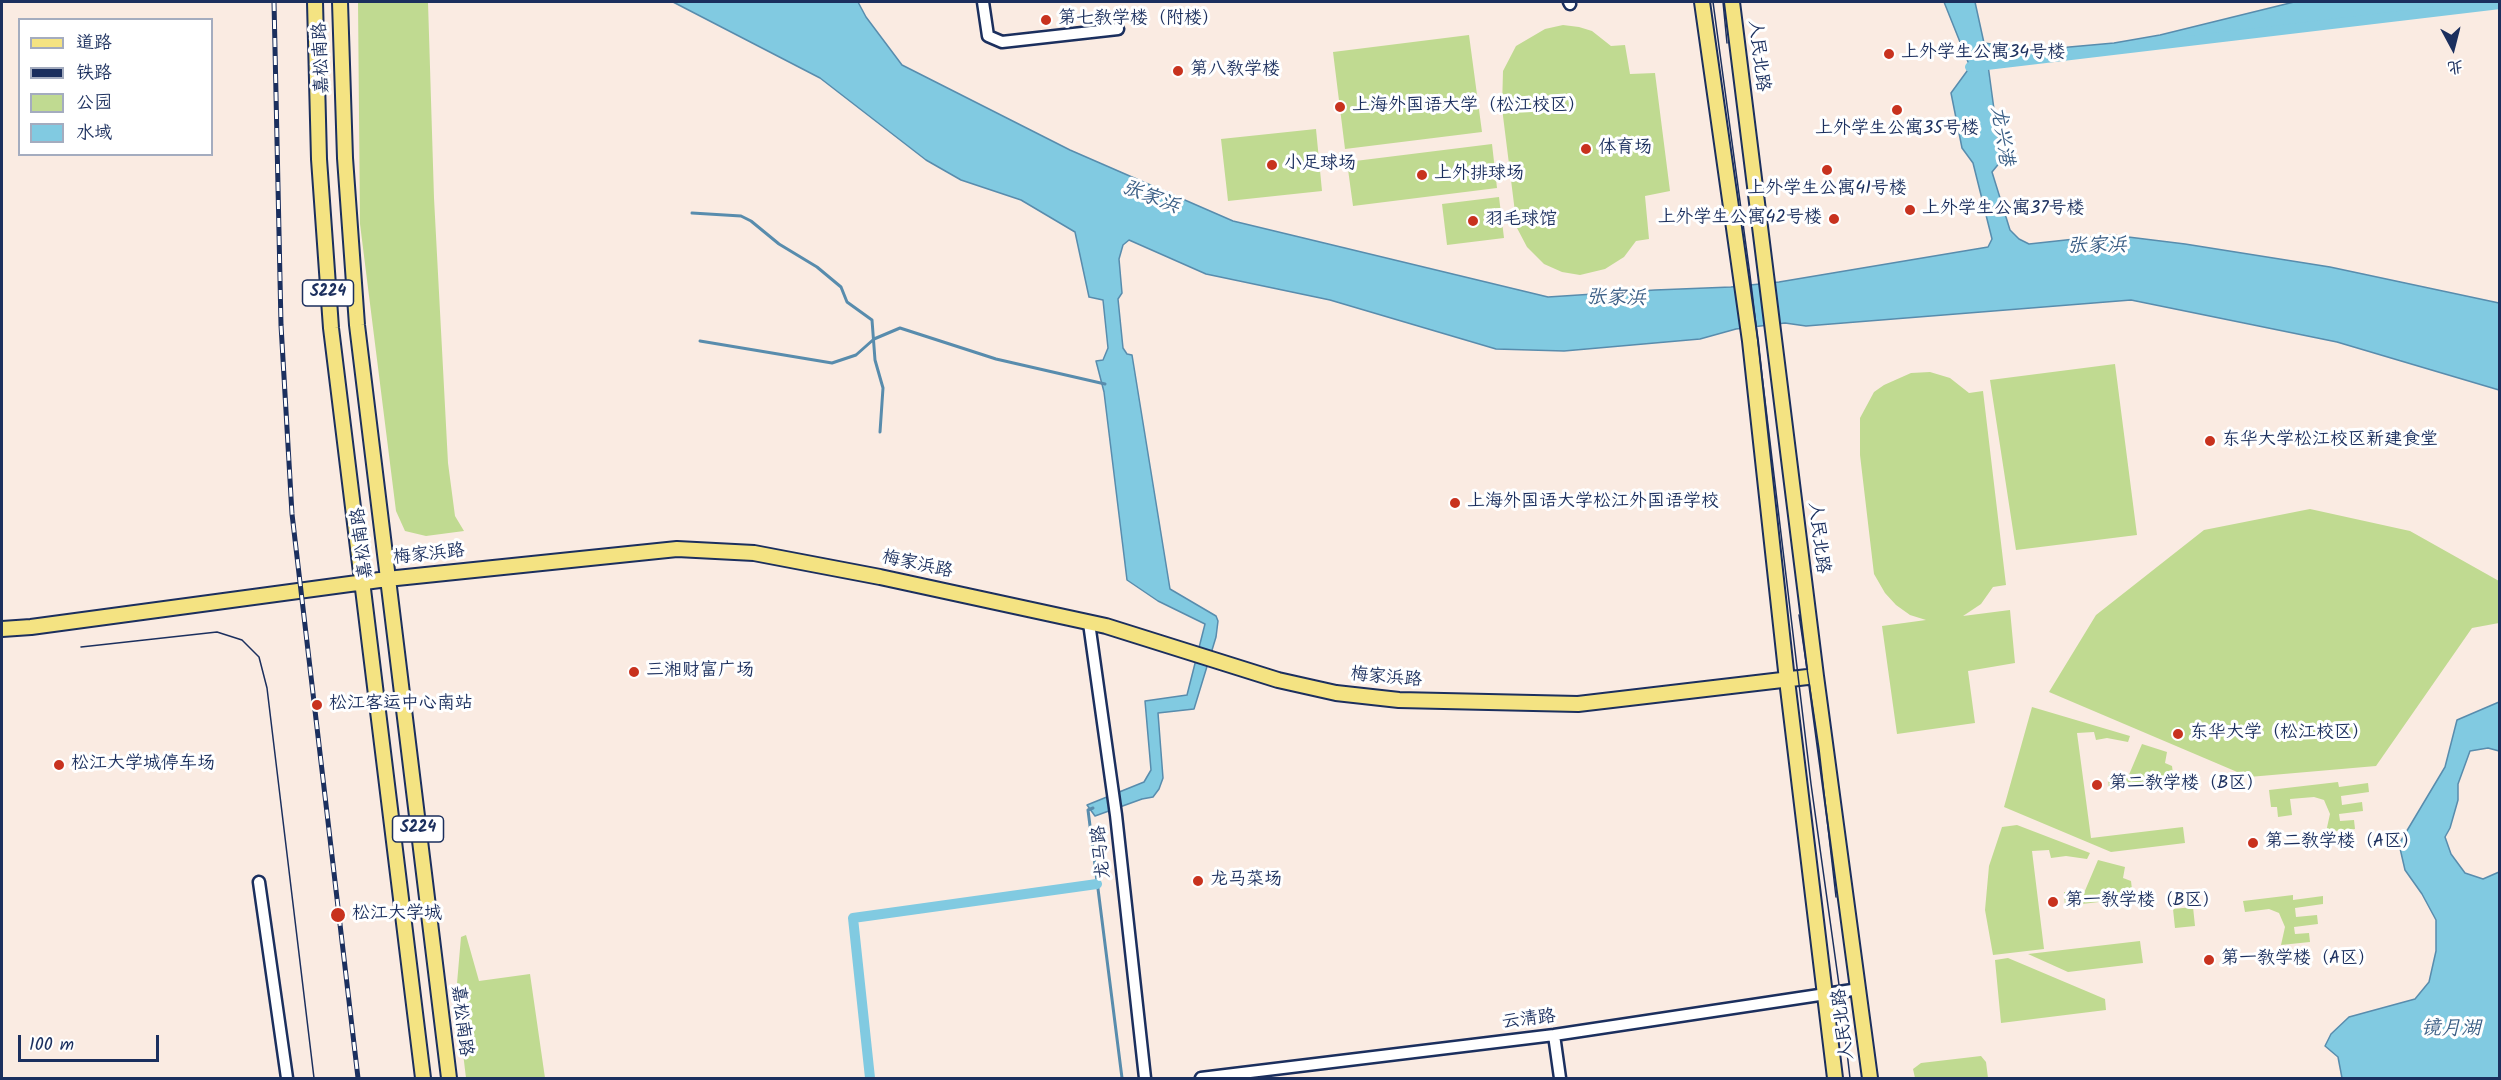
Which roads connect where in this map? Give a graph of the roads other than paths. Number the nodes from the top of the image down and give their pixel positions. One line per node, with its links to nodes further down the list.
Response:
1 (315, 2): 8 (main road, 嘉松南路 / S224)
2 (340, 2): 7 (main road, 嘉松南路 / S224)
3 (983, 2): 6 (street)
4 (1702, 2): 12 (main road, 人民北路)
5 (1732, 2): 11 (main road, 人民北路)
6 (1118, 29)
7 (387, 579): 8 (main road, 梅家浜路); 9 (main road, 梅家浜路); 19 (main road, 嘉松南路 / S224)
8 (362, 582): 10 (main road, 梅家浜路); 18 (main road, 嘉松南路 / S224)
9 (1089, 623): 12 (main road, 梅家浜路); 20 (street, 龙马路)
10 (2, 628)
11 (1816, 676): 12 (main road, 梅家浜路); 14 (main road, 人民北路)
12 (1787, 680): 15 (main road, 人民北路)
13 (260, 882): 17 (street)
14 (1859, 989): 15 (street, 云清路); 24 (main road, 人民北路)
15 (1825, 995): 16 (street, 云清路); 23 (main road, 人民北路)
16 (1554, 1035): 21 (street, 云清路); 22 (street)
17 (287, 1078)
18 (423, 1078)
19 (449, 1078)
20 (1145, 1078)
21 (1201, 1078)
22 (1560, 1078)
23 (1835, 1078)
24 (1870, 1078)

